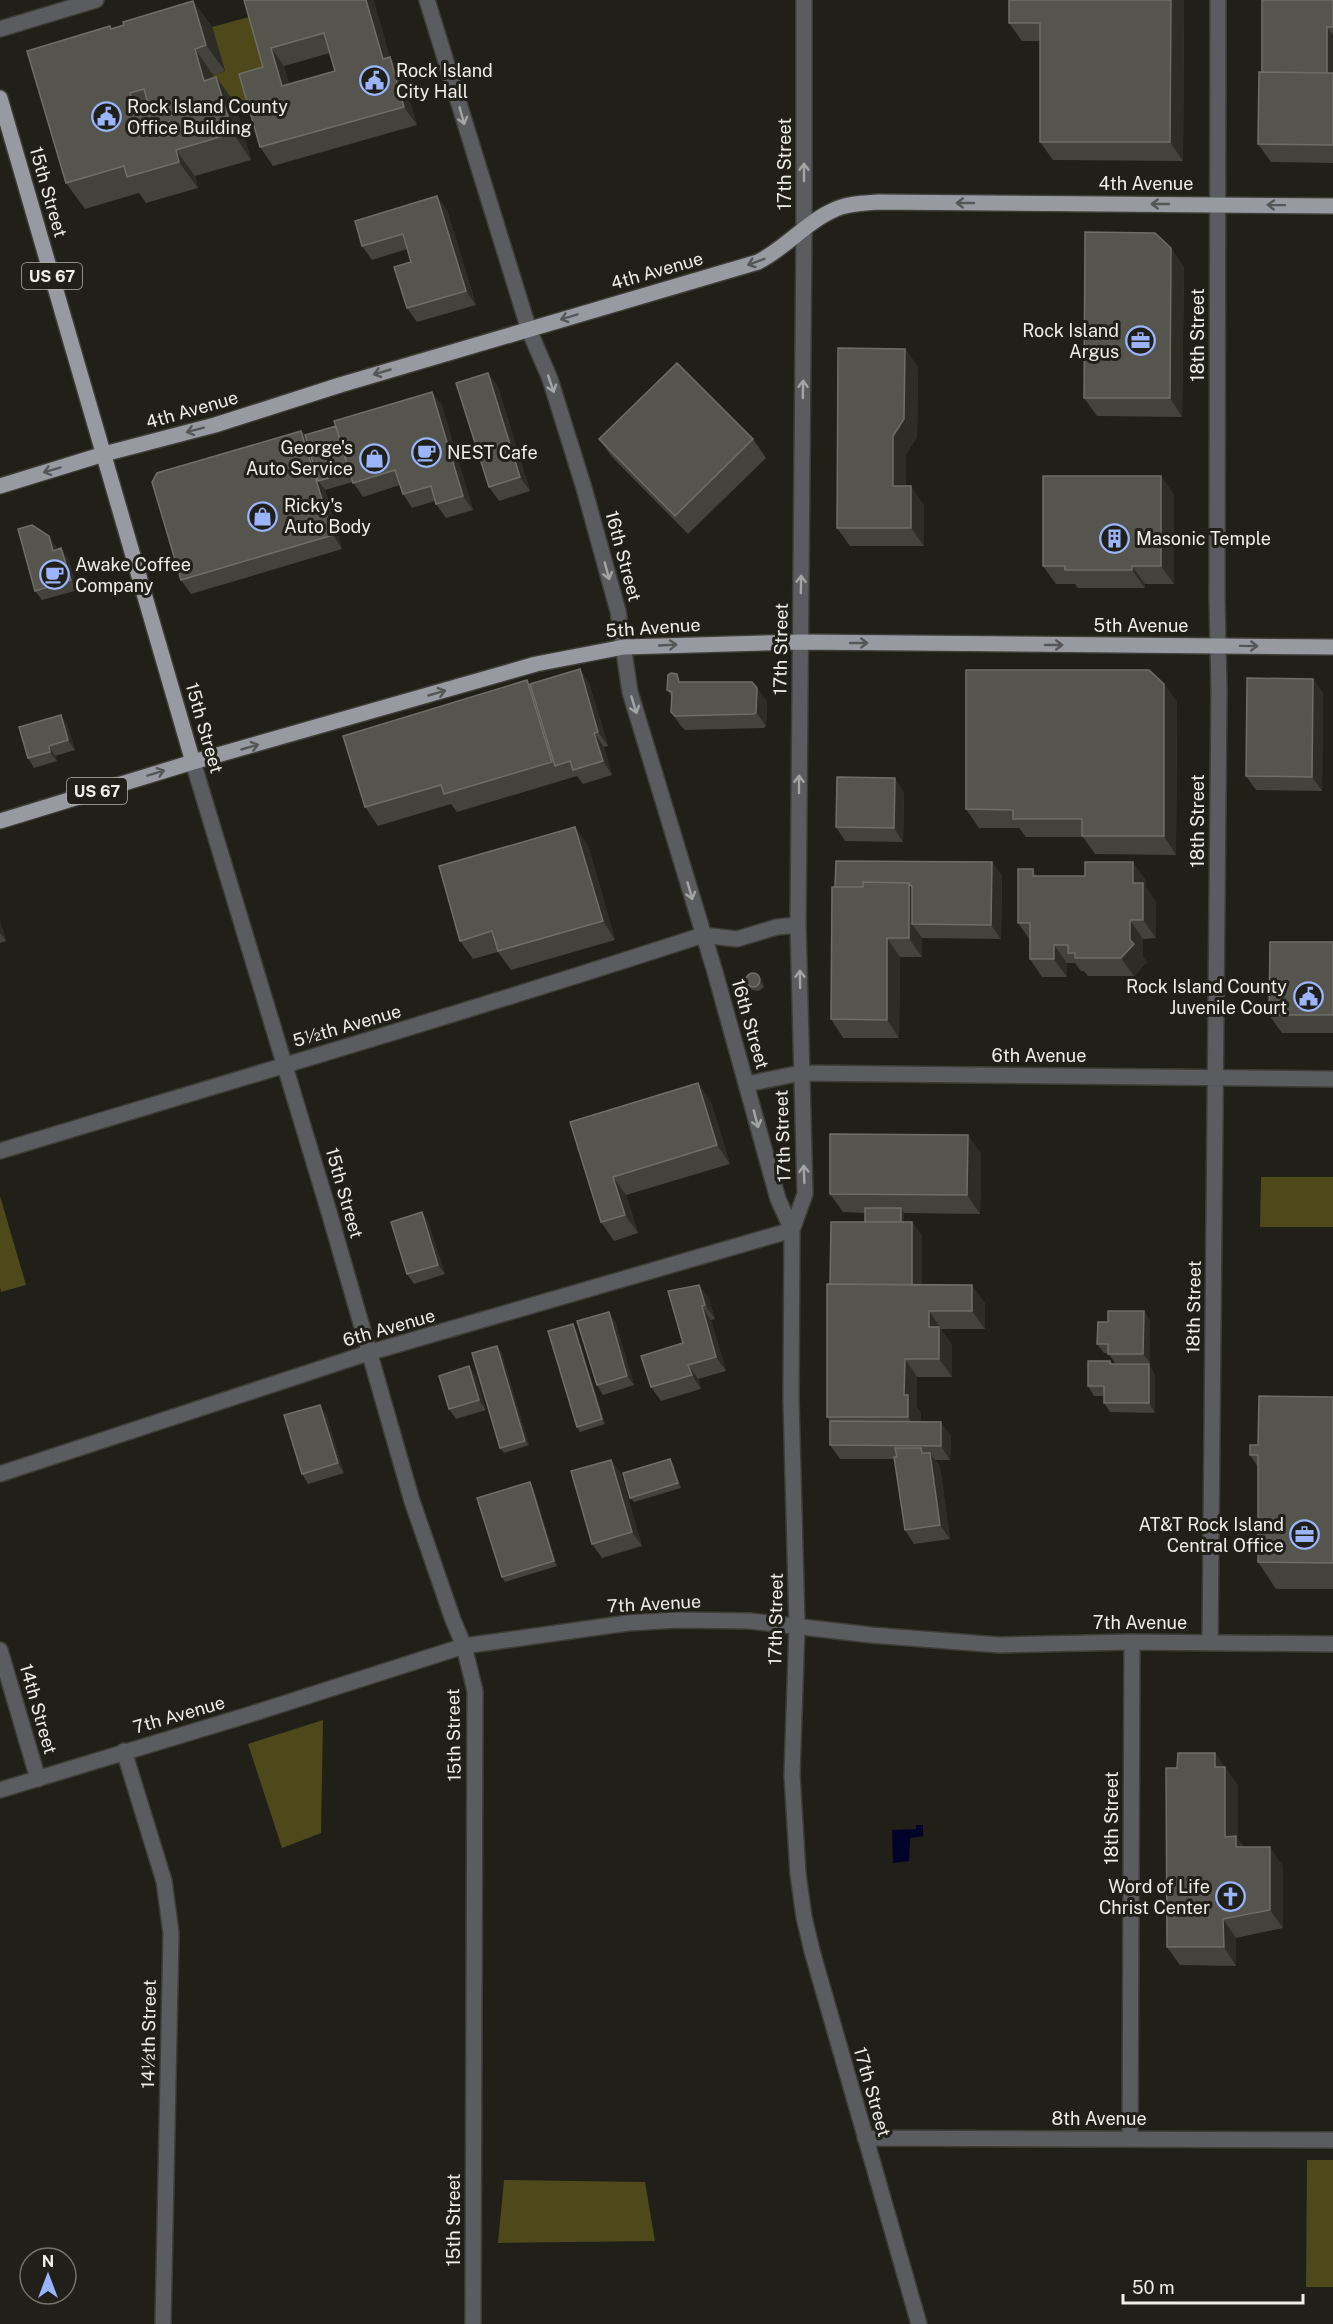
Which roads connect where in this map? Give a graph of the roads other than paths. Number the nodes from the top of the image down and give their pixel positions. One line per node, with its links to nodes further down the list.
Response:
1 (96, 0): 5 (street)
2 (427, 0): 10 (street, 16th Street, one-way to 10)
3 (804, 0): 9 (street, 17th Street, one-way to 3)
4 (1218, 0): 7 (street, 18th Street)
5 (0, 29)
6 (0, 98): 11 (main road, 15th Street / US 67)
7 (1219, 204): 8 (main road, 4th Avenue, one-way to 7); 9 (main road, 4th Avenue, one-way to 9); 14 (street, 18th Street)
8 (1333, 206)
9 (804, 231): 10 (main road, 4th Avenue, one-way to 10); 13 (street, 17th Street, one-way to 9)
10 (529, 330): 11 (main road, 4th Avenue, one-way to 11); 15 (street, 16th Street, one-way to 15)
11 (104, 454): 12 (main road, 4th Avenue, one-way to 12); 17 (main road, 15th Street / US 67)
12 (0, 486)
13 (801, 642): 14 (main road, 5th Avenue, one-way to 14); 15 (main road, 5th Avenue, one-way to 13); 19 (street, 17th Street, one-way to 13)
14 (1218, 646): 16 (main road, 5th Avenue, one-way to 16); 23 (street, 18th Street)
15 (624, 647): 17 (main road, 5th Avenue, one-way to 15); 20 (street, 16th Street, one-way to 20)
16 (1333, 647)
17 (193, 762): 18 (main road, 5th Avenue / US 67, one-way to 17); 21 (street, 15th Street)
18 (0, 821)
19 (798, 925): 20 (street); 22 (street, 17th Street, one-way to 19)
20 (703, 935): 21 (street, 5½th Avenue); 25 (street, 16th Street)
21 (285, 1064): 26 (street, 5½th Avenue); 28 (street, 15th Street)
22 (801, 1073): 23 (street, 6th Avenue); 25 (street, 6th Avenue); 27 (street, 17th Street, one-way to 22)
23 (1216, 1077): 24 (street, 6th Avenue); 32 (street, 18th Street)
24 (1333, 1079)
25 (747, 1084): 27 (street, 16th Street, one-way to 27)
26 (0, 1151)
27 (792, 1230): 28 (street, 6th Avenue); 30 (street, 17th Street)
28 (368, 1353): 29 (street, 6th Avenue); 34 (street, 15th Street)
29 (0, 1474)
30 (797, 1625): 31 (street, 7th Avenue); 34 (street, 7th Avenue); 39 (street, 17th Street)
31 (1132, 1642): 32 (street, 7th Avenue); 40 (street, 18th Street)
32 (1210, 1643): 33 (street, 7th Avenue)
33 (1333, 1644)
34 (464, 1646): 36 (street, 7th Avenue); 43 (street, 15th Street)
35 (0, 1650): 37 (street, 14th Street)
36 (124, 1751): 37 (street, 7th Avenue); 42 (street, 14½th Street)
37 (38, 1779): 38 (street, 7th Avenue)
38 (0, 1790)
39 (865, 2138): 40 (street, 8th Avenue); 44 (street, 17th Street)
40 (1130, 2138): 41 (street, 8th Avenue)
41 (1333, 2140)
42 (163, 2324)
43 (473, 2324)
44 (920, 2324)

